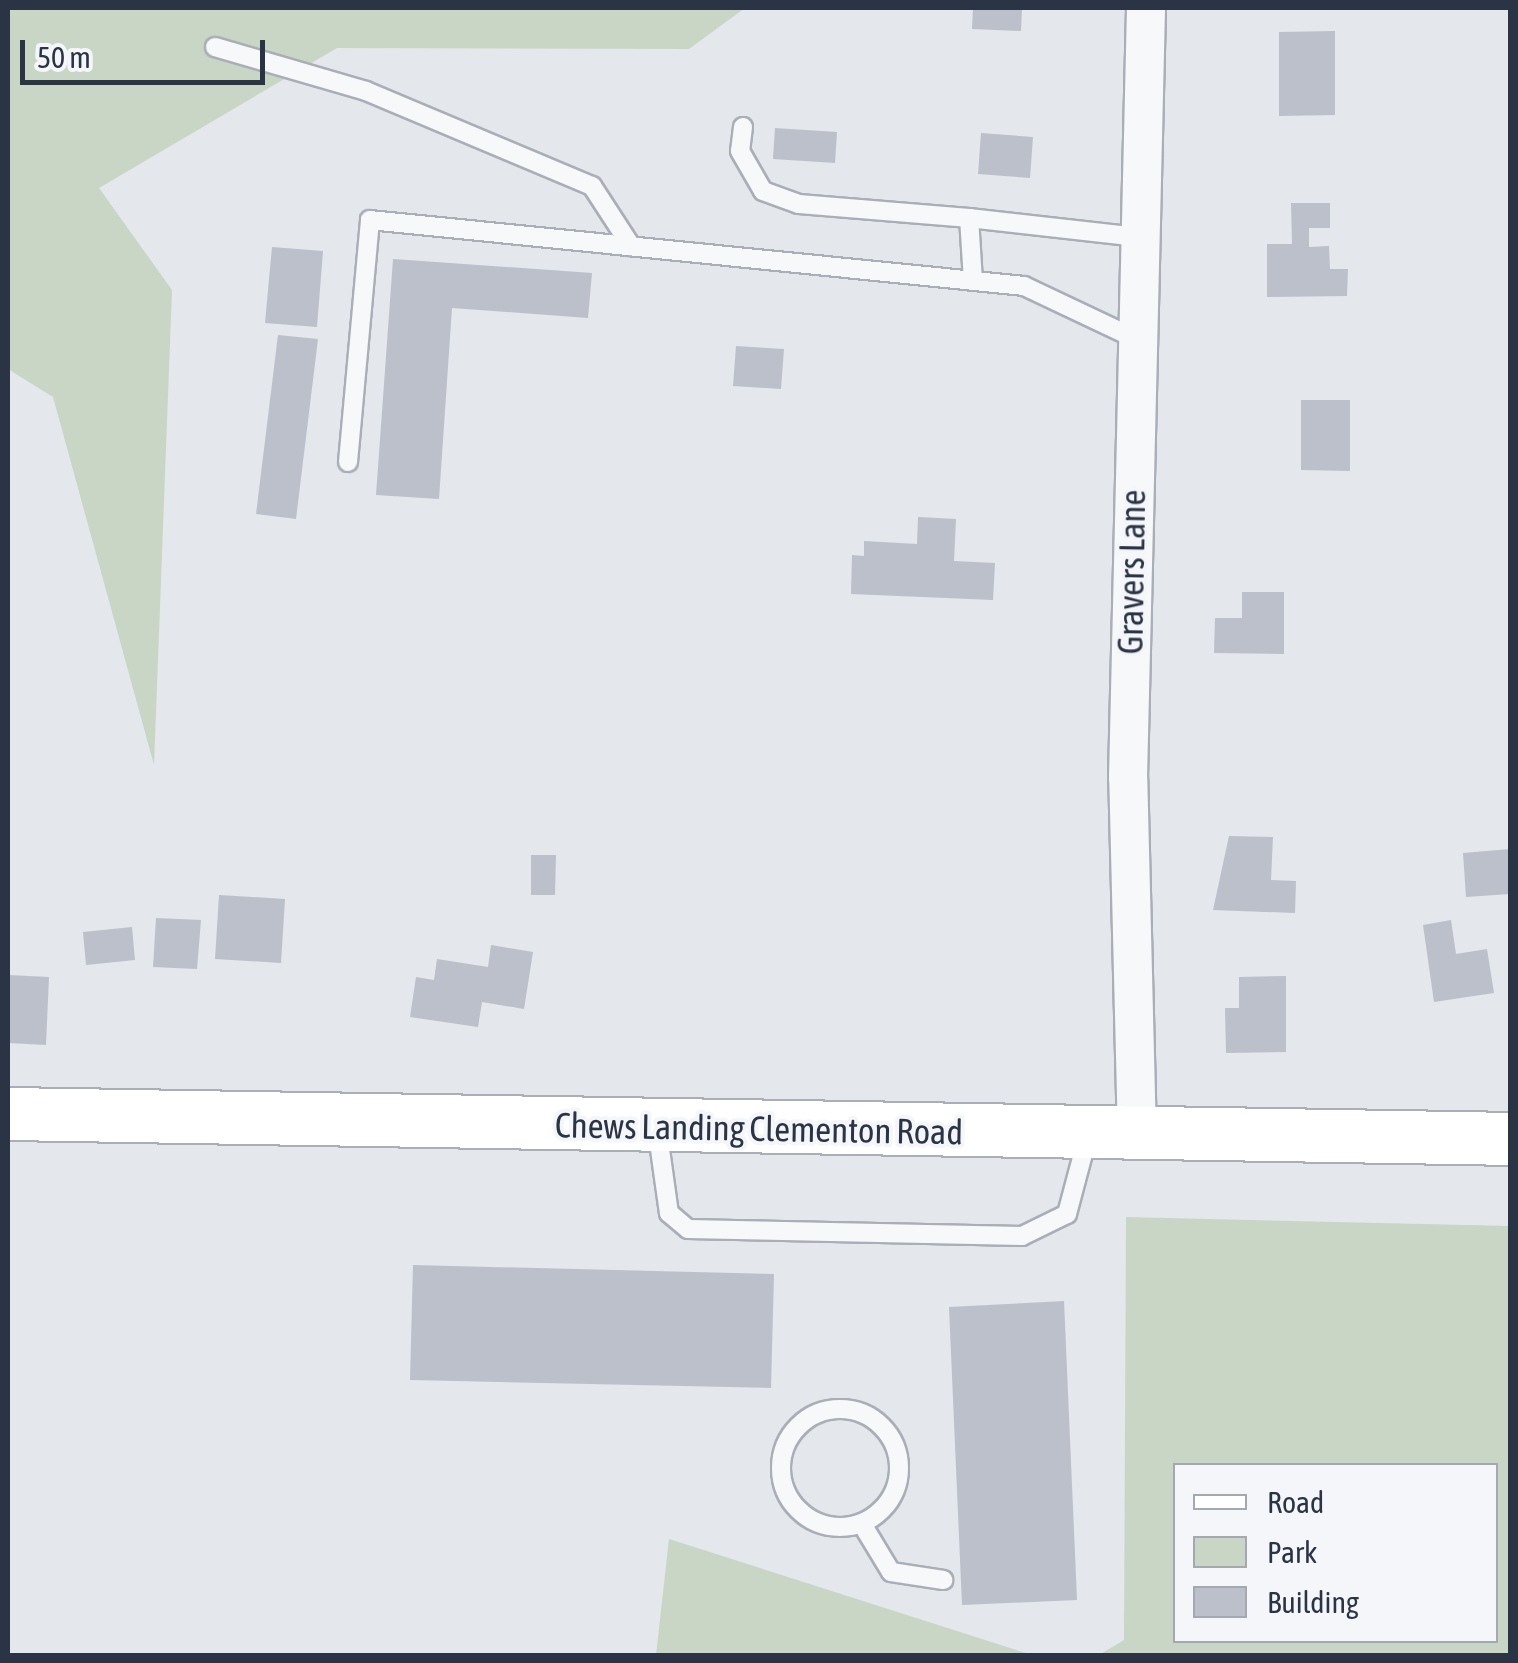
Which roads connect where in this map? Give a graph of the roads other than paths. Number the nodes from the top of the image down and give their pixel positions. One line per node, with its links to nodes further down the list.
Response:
1 (1146, 8): 5 (street, Gravers Lane)
2 (215, 47): 6 (lane)
3 (743, 127): 4 (lane)
4 (969, 218): 5 (lane); 7 (lane)
5 (1138, 237): 8 (street, Gravers Lane)
6 (631, 246): 7 (lane); 9 (lane)
7 (973, 281): 8 (lane)
8 (1136, 339): 12 (street, Gravers Lane)
9 (348, 462)
10 (8, 1114): 11 (main road, Chews Landing Clementon Road)
11 (657, 1127): 12 (main road, Chews Landing Clementon Road); 12 (lane)
12 (1112, 1136): 13 (main road, Chews Landing Clementon Road)
13 (1510, 1139)
14 (862, 1524): 14 (lane); 15 (lane)
15 (943, 1580)

